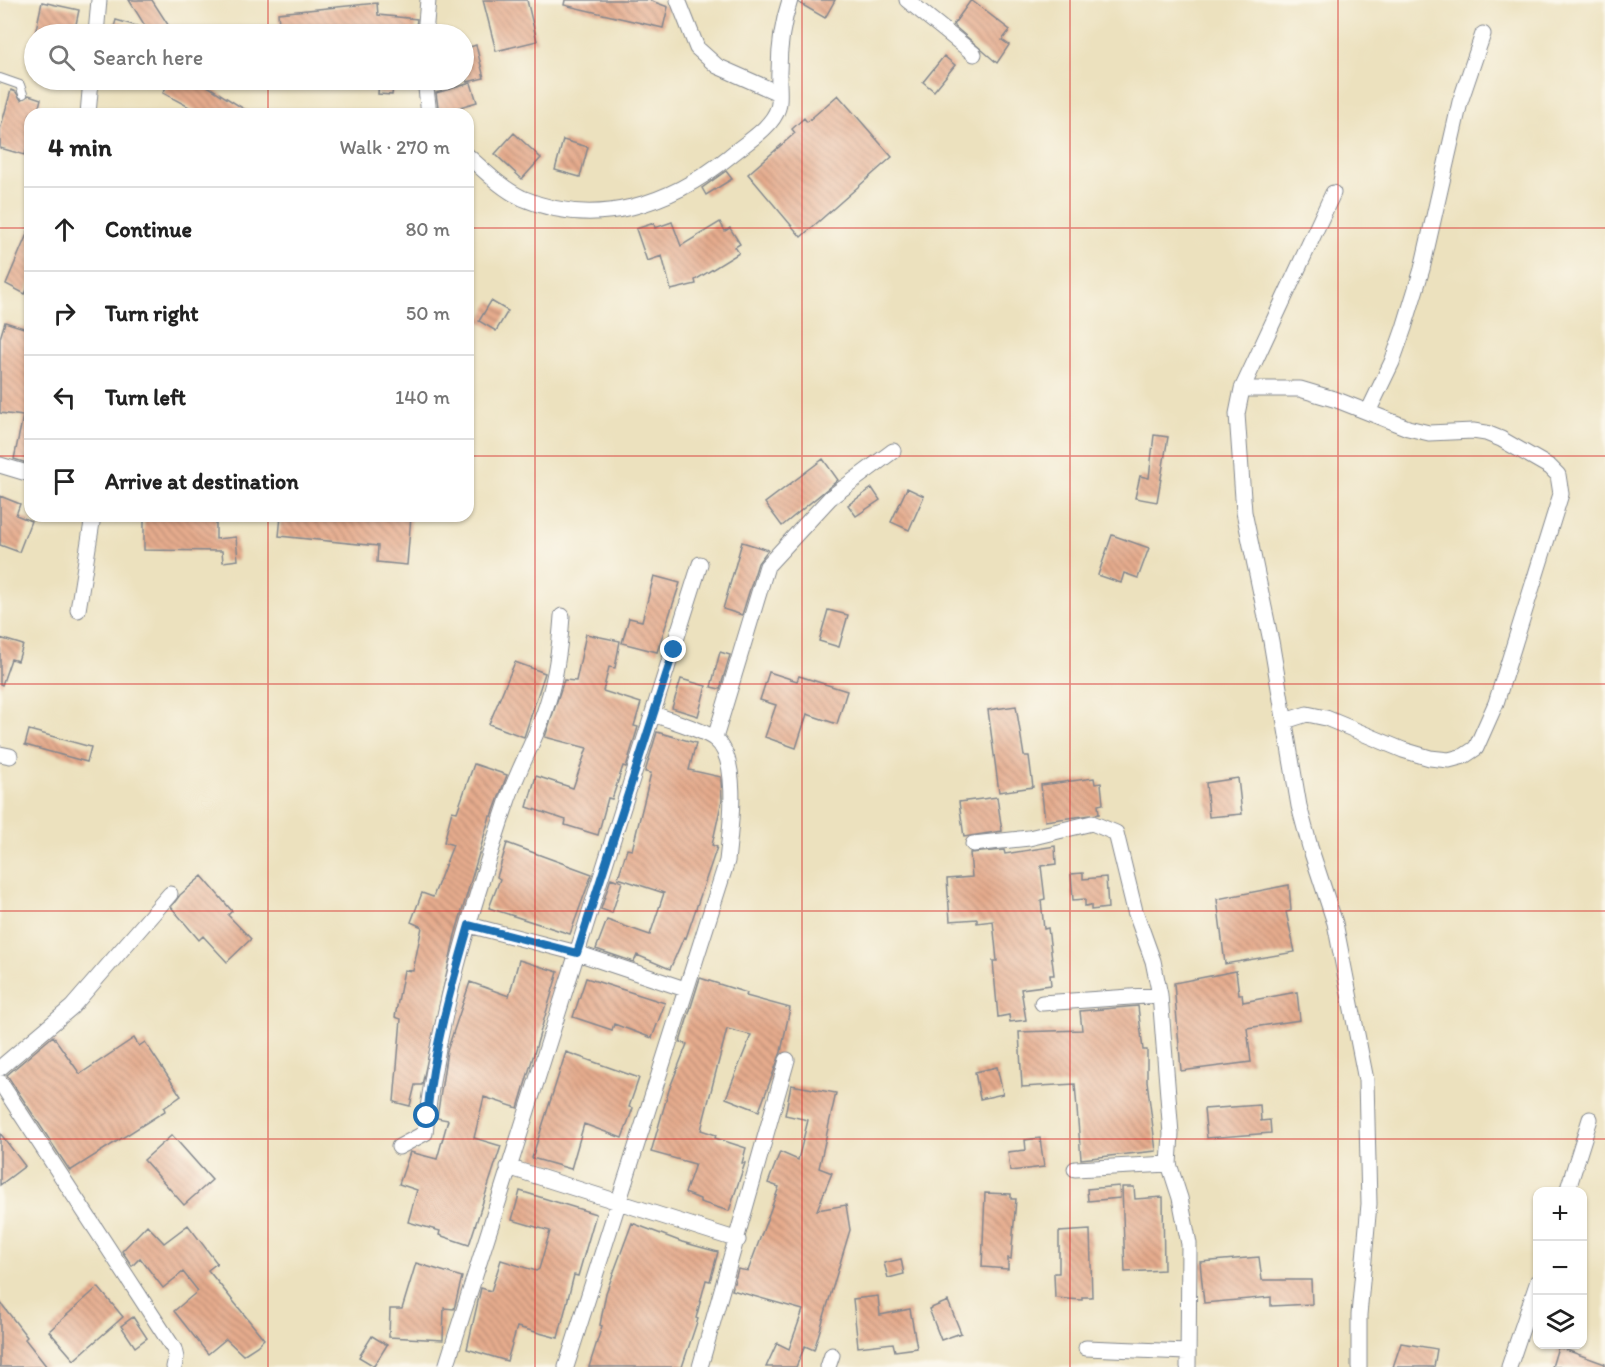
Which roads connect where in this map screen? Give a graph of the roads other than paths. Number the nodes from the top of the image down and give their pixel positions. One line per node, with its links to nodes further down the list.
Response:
1 (99, 0): 6 (street)
2 (428, 0): 7 (street)
3 (678, 0): 13 (street)
4 (790, 0): 13 (street)
5 (907, 0): 9 (street)
6 (97, 24)
7 (426, 24)
8 (1483, 34): 20 (street)
9 (974, 54)
10 (0, 78): 14 (lane)
11 (90, 90): 15 (street)
12 (426, 90): 16 (street)
13 (778, 93): 17 (street)
14 (23, 94)
15 (89, 108)
16 (428, 108)
17 (474, 162)
18 (1333, 193): 19 (street)
19 (1242, 389): 20 (street); 29 (street)
20 (1368, 412): 29 (street)
21 (893, 451): 30 (street)
22 (0, 465): 23 (street)
23 (24, 472)
24 (92, 522): 26 (street)
25 (700, 564): 28 (street)
26 (78, 610)
27 (562, 616): 33 (street)
28 (654, 714): 30 (street); 34 (street)
29 (1285, 721): 56 (street)
30 (715, 738): 35 (street)
31 (974, 844): 36 (street)
32 (170, 894): 39 (street)
33 (469, 925): 34 (street); 42 (street)
34 (577, 953): 35 (street); 44 (street)
35 (685, 989): 47 (street)
36 (1160, 995): 37 (street); 43 (street)
37 (1042, 1003)
38 (786, 1060): 48 (street)
39 (0, 1068)
40 (0, 1082): 52 (street)
41 (1590, 1119): 46 (street)
42 (399, 1147)
43 (1169, 1164): 45 (street); 51 (street)
44 (508, 1167): 47 (street); 53 (street)
45 (1075, 1169)
46 (1568, 1187)
47 (618, 1201): 48 (street); 54 (street)
48 (738, 1240): 55 (street)
49 (1533, 1295): 57 (street)
50 (1086, 1348): 51 (street)
51 (1188, 1359)
52 (174, 1367)
53 (446, 1367)
54 (566, 1367)
55 (700, 1367)
56 (1359, 1367)
57 (1509, 1367)

